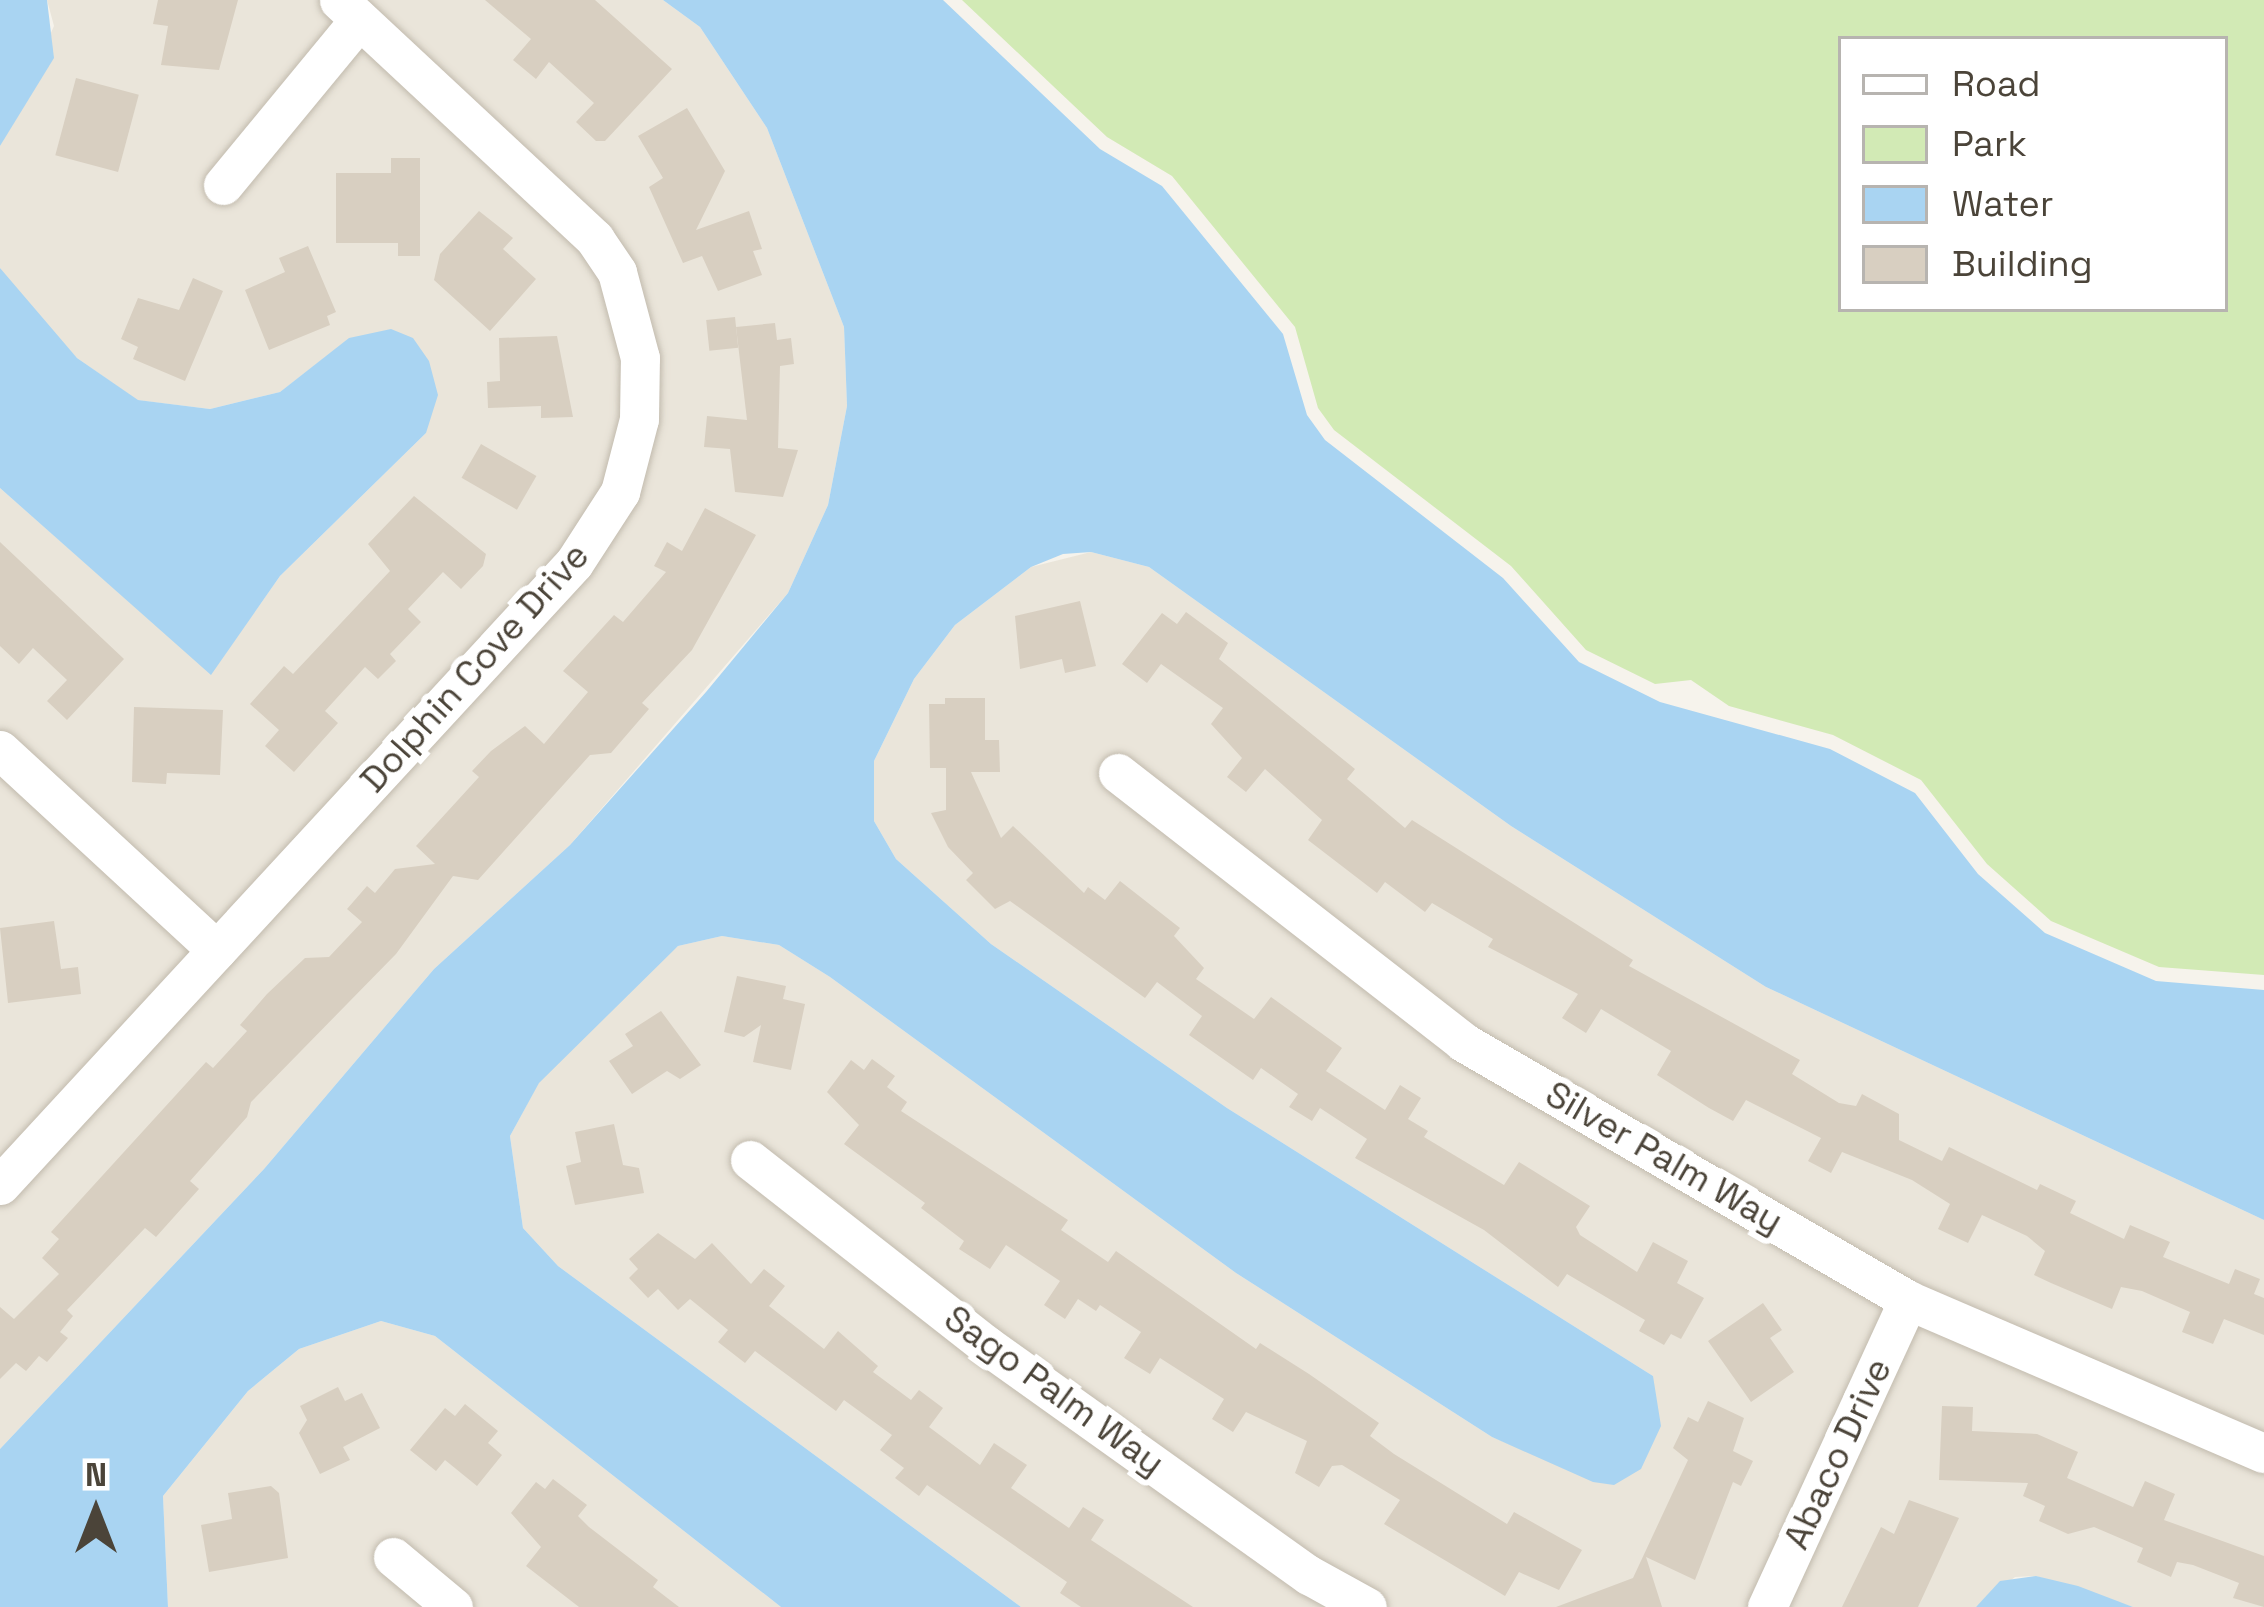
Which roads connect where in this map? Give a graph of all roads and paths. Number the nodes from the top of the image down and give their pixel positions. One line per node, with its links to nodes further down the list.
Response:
1 (349, 10): 2 (street); 5 (street, Dolphin Cove Drive)
2 (223, 185)
3 (0, 750): 5 (street)
4 (1118, 773): 8 (street, Silver Palm Way)
5 (217, 950): 7 (street, Dolphin Cove Drive)
6 (751, 1160): 12 (street, Sago Palm Way)
7 (0, 1185)
8 (1908, 1300): 9 (street, Silver Palm Way); 13 (street, Abaco Drive)
9 (2264, 1453)
10 (393, 1557): 11 (street)
11 (453, 1607)
12 (1367, 1607)
13 (1767, 1607)

